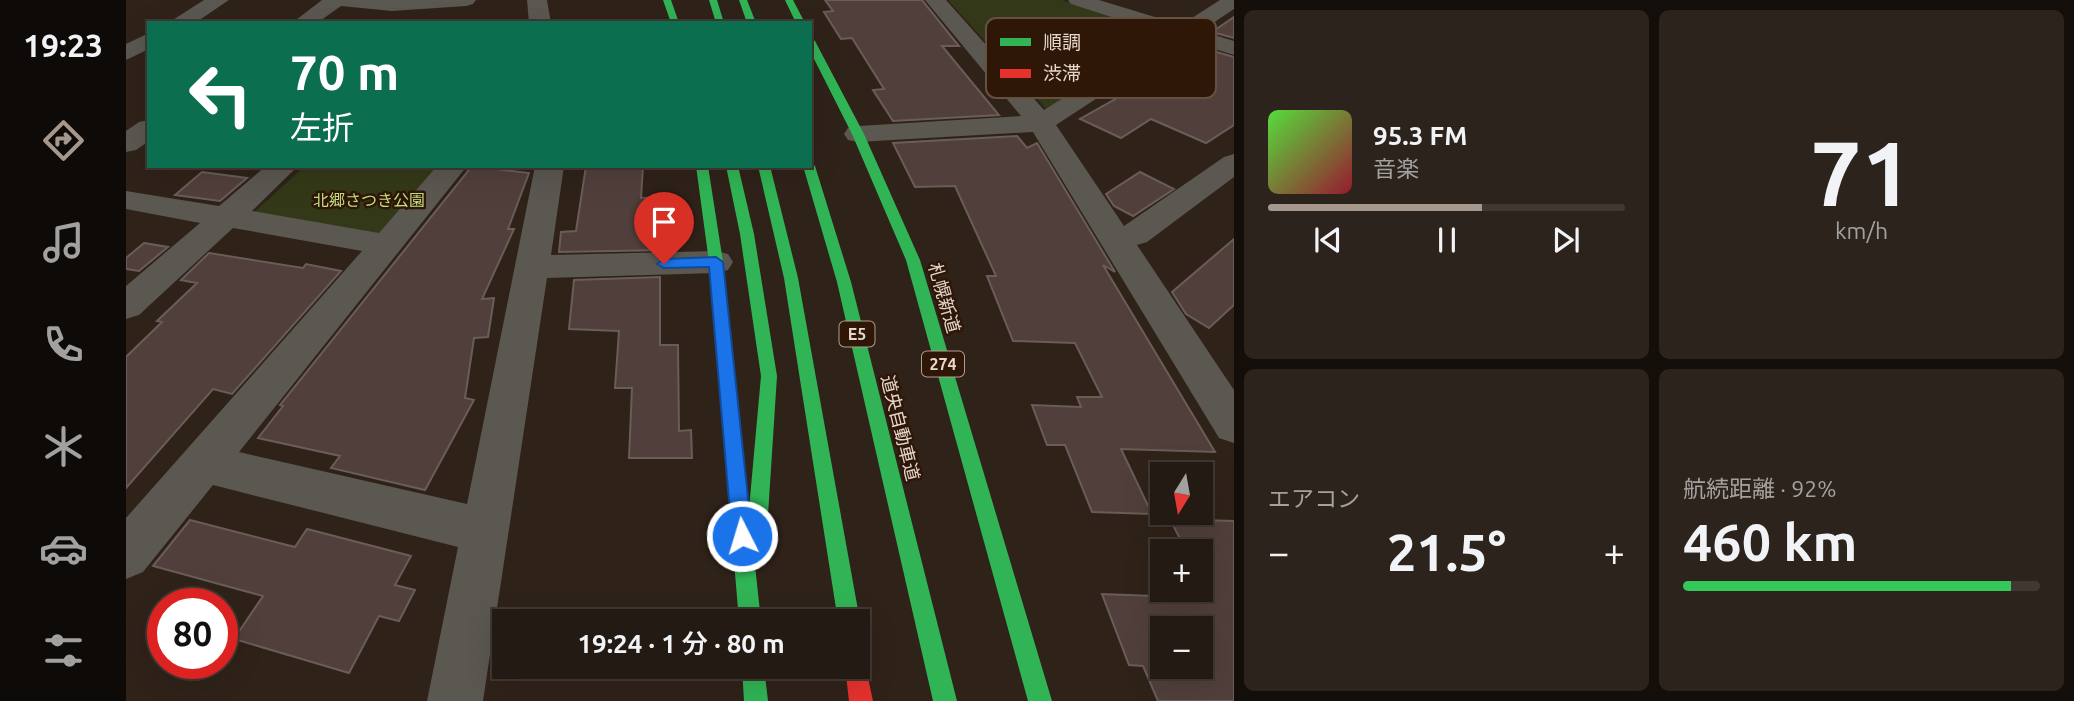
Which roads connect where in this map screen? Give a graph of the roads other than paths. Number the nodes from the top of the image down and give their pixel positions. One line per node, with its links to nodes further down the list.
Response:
1 (219, 0): 17 (street)
2 (336, 0): 18 (street)
3 (343, 0): 14 (street)
4 (466, 0): 14 (street)
5 (537, 0): 19 (street)
6 (667, 0): 20 (highway)
7 (713, 0): 21 (highway)
8 (743, 0): 22 (highway)
9 (789, 0): 24 (highway)
10 (935, 0): 30 (street)
11 (1079, 0): 15 (street)
12 (1234, 0): 16 (street)
13 (772, 1): 23 (highway)
14 (391, 9)
15 (1138, 18)
16 (1205, 18)
17 (182, 21)
18 (306, 21)
19 (540, 21)
20 (674, 21)
21 (719, 21)
22 (751, 21)
23 (781, 21)
24 (800, 21)
25 (147, 41): 29 (street)
26 (1216, 42): 28 (street)
27 (812, 45): 35 (highway, 札幌新道 / 274)
28 (1234, 48)
29 (126, 53)
30 (986, 59)
31 (1019, 98): 33 (street)
32 (1080, 98): 33 (street)
33 (1041, 123): 35 (street); 48 (street)
34 (147, 129): 36 (street)
35 (858, 134): 50 (highway, 札幌新道 / 274)
36 (126, 144)
37 (1234, 163): 48 (street)
38 (282, 168): 46 (street)
39 (451, 168): 49 (street)
40 (550, 168): 52 (street)
41 (702, 168): 51 (highway)
42 (732, 168): 59 (highway)
43 (764, 168): 60 (highway)
44 (810, 168): 66 (highway, 道央自動車道 / E5)
45 (126, 200): 46 (street)
46 (227, 217): 49 (street); 53 (street)
47 (880, 223): 50 (highway)
48 (1116, 238): 54 (street)
49 (388, 245): 55 (street)
50 (914, 260): 67 (highway, 札幌新道 / 274)
51 (716, 262): 52 (street); 58 (highway)
52 (534, 267): 56 (street)
53 (126, 306)
54 (1234, 425)
55 (203, 463): 56 (street); 57 (street)
56 (487, 532): 63 (street)
57 (126, 555)
58 (749, 609)
59 (751, 609)
60 (847, 609)
61 (754, 679): 64 (highway)
62 (858, 679): 65 (highway)
63 (455, 701)
64 (756, 701)
65 (861, 701)
66 (945, 701)
67 (1040, 701)

